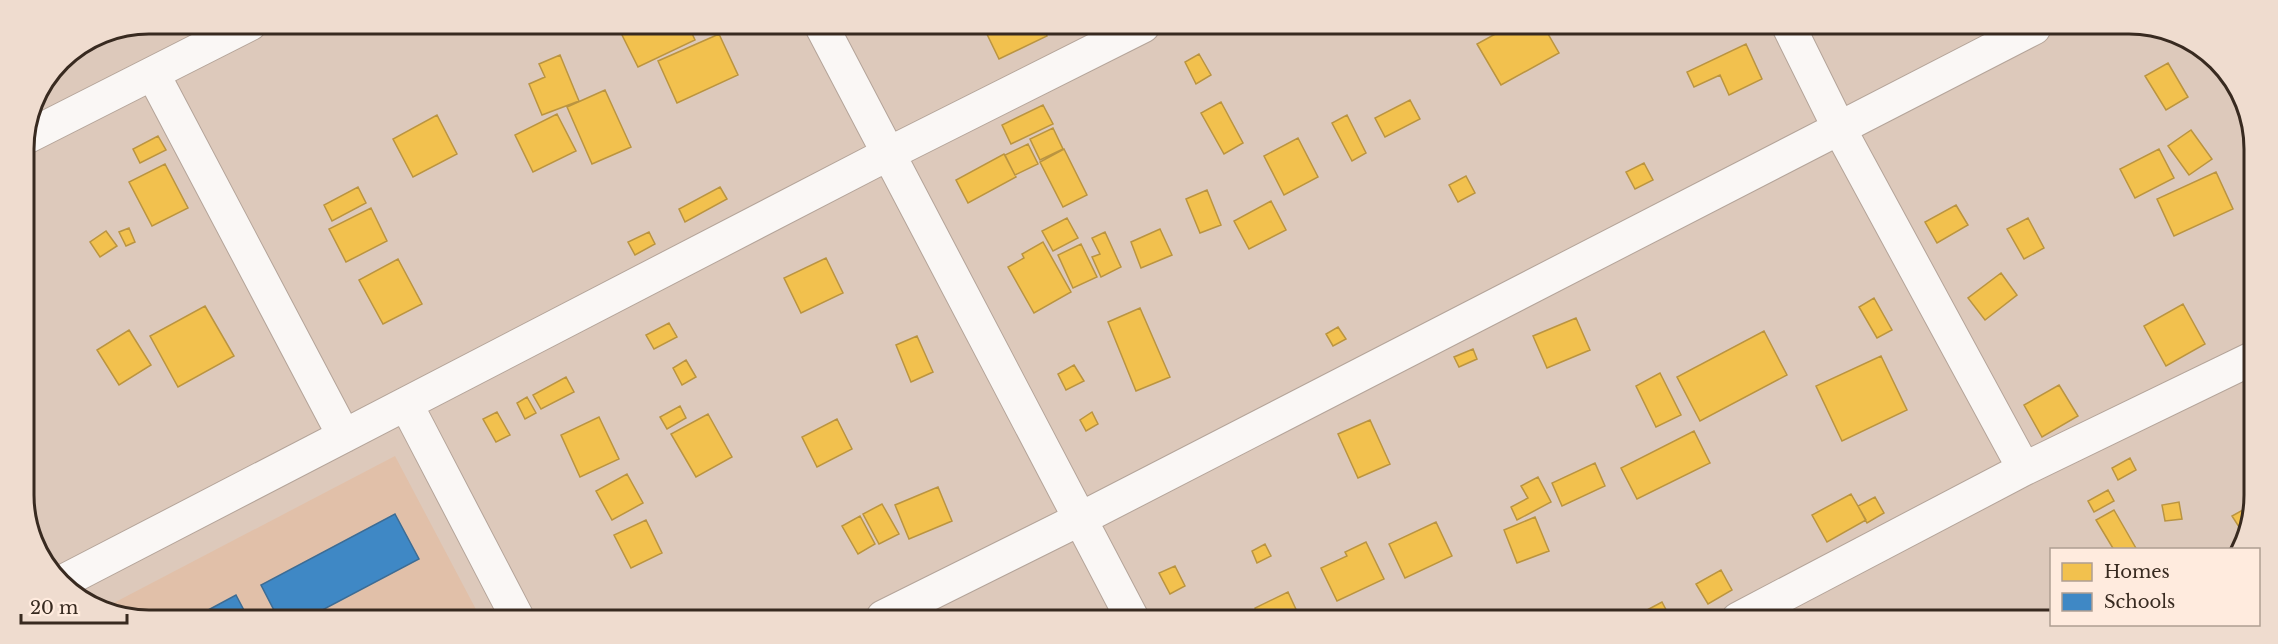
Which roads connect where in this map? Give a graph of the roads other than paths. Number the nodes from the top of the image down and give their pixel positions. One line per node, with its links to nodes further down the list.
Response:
1 (231, 34): 6 (street)
2 (826, 34): 9 (street)
3 (1127, 34): 9 (street)
4 (1792, 34): 7 (street)
5 (2022, 34): 7 (street)
6 (153, 74): 8 (street); 12 (street)
7 (1839, 129): 13 (street); 14 (street)
8 (36, 132)
9 (888, 154): 11 (street); 14 (street)
10 (2244, 362): 13 (street)
11 (406, 404): 12 (street); 17 (street)
12 (344, 436): 15 (street)
13 (2024, 469): 16 (street)
14 (1080, 519): 18 (street); 19 (street)
15 (70, 578)
16 (1757, 609)
17 (513, 610)
18 (898, 610)
19 (1128, 610)

